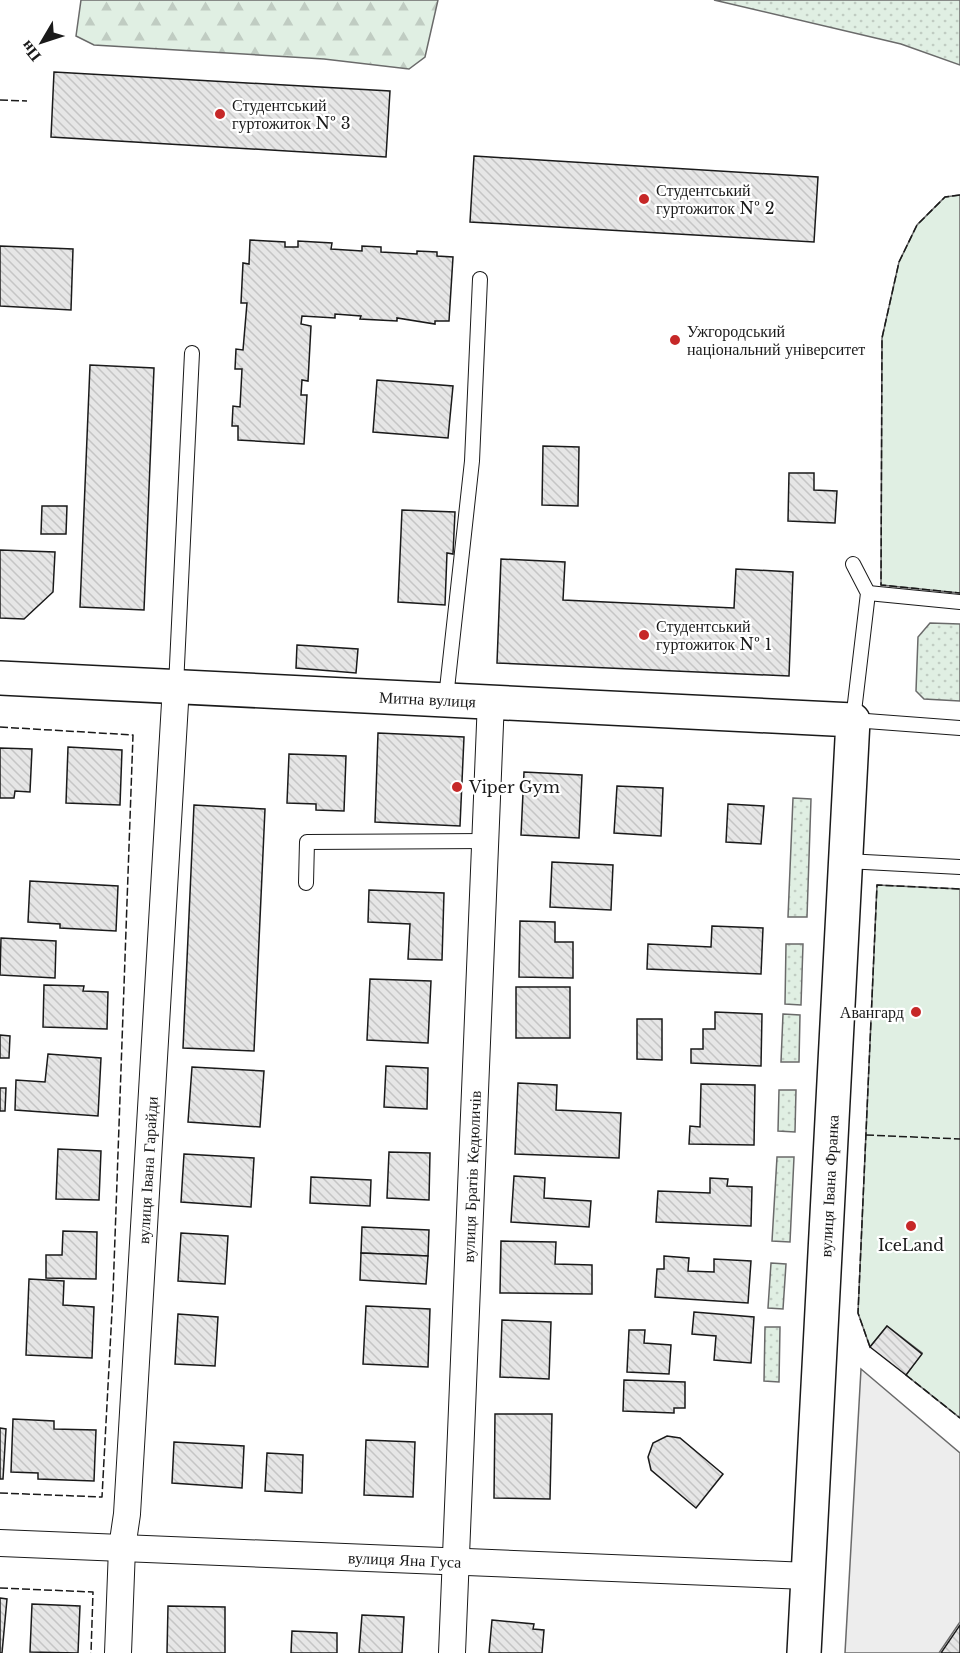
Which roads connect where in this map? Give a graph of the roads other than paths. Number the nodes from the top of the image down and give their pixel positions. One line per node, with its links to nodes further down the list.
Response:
1 (480, 279): 8 (lane)
2 (192, 353): 7 (lane)
3 (853, 564): 4 (lane)
4 (868, 593): 5 (lane); 10 (lane)
5 (960, 602)
6 (0, 678): 7 (street, Митна вулиця)
7 (176, 686): 8 (street, Митна вулиця); 17 (street, вулиця Івана Гарайди)
8 (446, 698): 9 (street, Митна вулиця)
9 (491, 700): 10 (street, Митна вулиця); 12 (street, вулиця Братів Кедюличів)
10 (853, 720): 11 (lane); 13 (street, вулиця Івана Франка)
11 (960, 728)
12 (486, 841): 15 (lane); 18 (street, вулиця Братів Кедюличів)
13 (846, 861): 14 (lane); 19 (street, вулиця Івана Франка)
14 (960, 867)
15 (306, 883)
16 (0, 1543): 17 (street, вулиця Яна Гуса)
17 (122, 1548): 18 (street, вулиця Яна Гуса); 20 (street, вулиця Івана Гарайди)
18 (458, 1561): 19 (street, вулиця Яна Гуса); 21 (street, вулиця Братів Кедюличів)
19 (808, 1575): 22 (street, вулиця Івана Франка)
20 (118, 1653)
21 (452, 1653)
22 (804, 1653)

